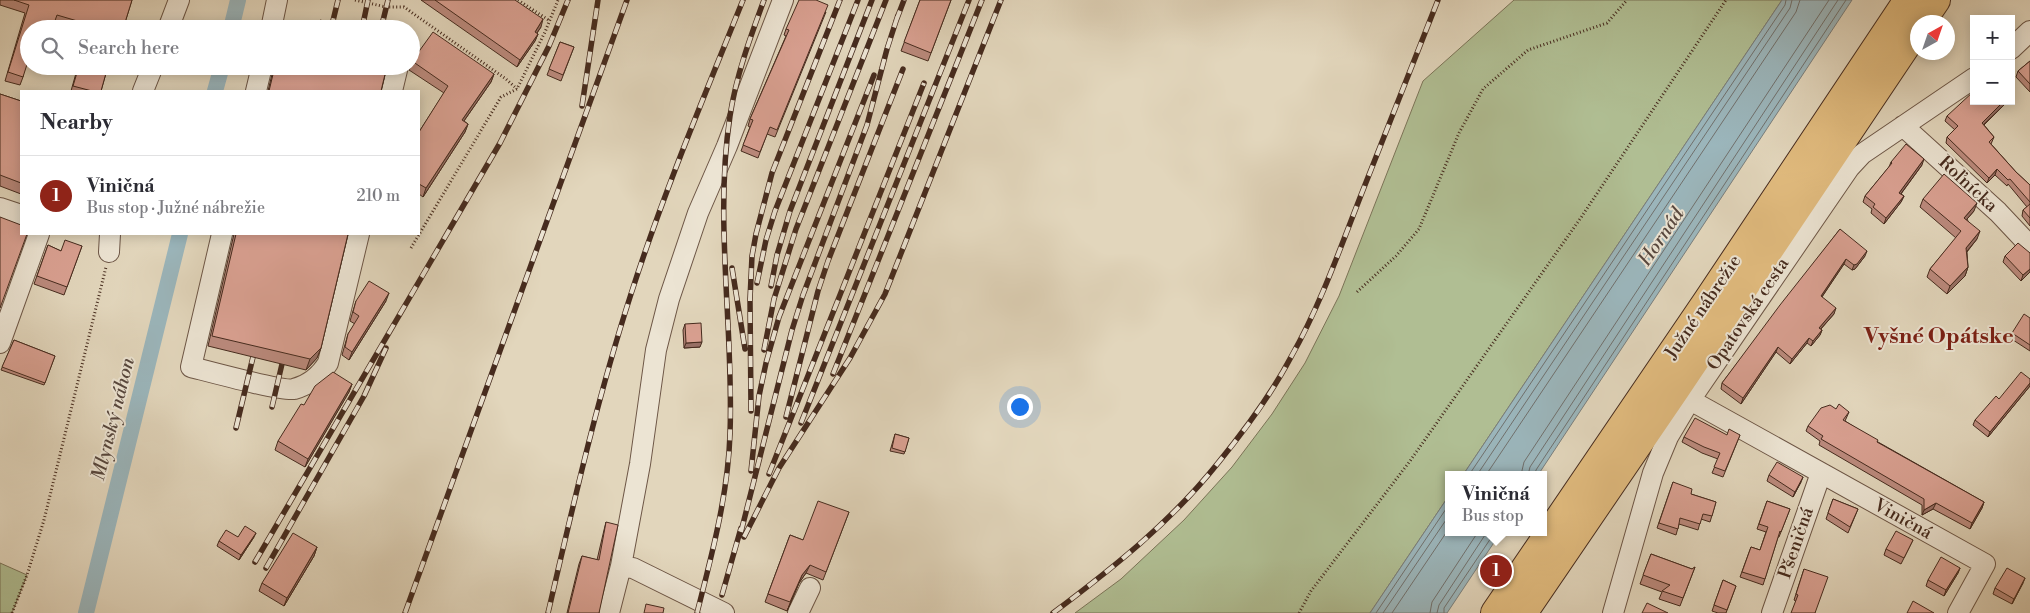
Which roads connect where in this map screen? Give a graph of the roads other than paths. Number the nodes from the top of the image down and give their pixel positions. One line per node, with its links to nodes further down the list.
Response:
1 (179, 0): 7 (street)
2 (277, 0): 8 (street)
3 (783, 0): 29 (street)
4 (1908, 0): 35 (highway, Južné nábrežie)
5 (1936, 0): 6 (highway)
6 (1926, 15)
7 (171, 20)
8 (273, 20)
9 (2030, 31): 11 (street)
10 (1910, 40): 30 (highway, Južné nábrežie)
11 (2015, 45)
12 (149, 75): 16 (street)
13 (260, 75): 17 (street)
14 (396, 75): 18 (street)
15 (1970, 81): 19 (street, Opatovská cesta)
16 (142, 90)
17 (256, 90)
18 (392, 90)
19 (1903, 126): 25 (street, Roľnícka); 27 (street, Opatovská cesta)
20 (0, 208): 21 (street)
21 (20, 215)
22 (39, 235): 26 (street)
23 (222, 235): 24 (street)
24 (359, 235)
25 (2030, 246)
26 (0, 342)
27 (1690, 400): 28 (street, Viničná); 38 (street, Opatovská cesta)
28 (1821, 473): 39 (street, Pšeničná); 40 (street, Viničná)
29 (621, 566): 32 (street); 33 (street)
30 (1542, 584): 36 (highway, Južné nábrežie); 37 (highway)
31 (810, 588): 34 (street)
32 (609, 613)
33 (724, 613)
34 (798, 613)
35 (1495, 613)
36 (1523, 613)
37 (1541, 613)
38 (1613, 613)
39 (1772, 613)
40 (1958, 613)

